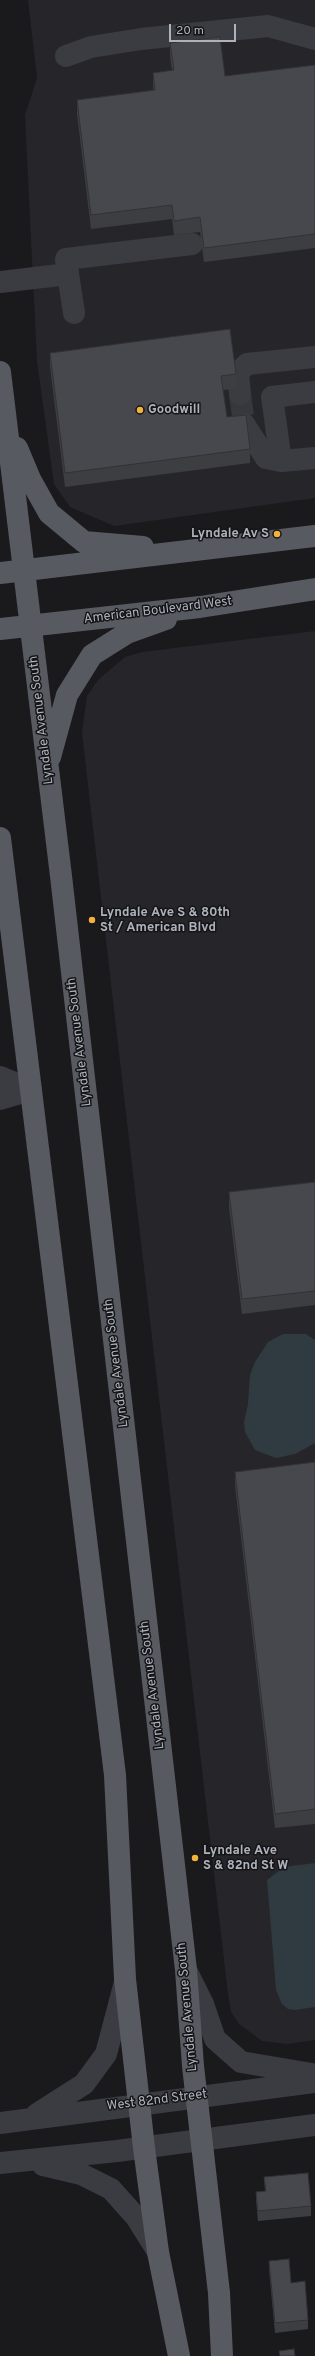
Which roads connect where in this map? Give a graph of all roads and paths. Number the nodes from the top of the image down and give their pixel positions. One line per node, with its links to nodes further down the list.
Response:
1 (315, 39): 2 (street)
2 (66, 56)
3 (192, 244): 4 (street)
4 (67, 266): 5 (street); 6 (street)
5 (0, 282)
6 (74, 313)
7 (315, 357): 10 (street)
8 (0, 372): 11 (main road, Lyndale Avenue South)
9 (315, 392): 14 (street)
10 (240, 394)
11 (6, 423): 16 (main road); 17 (main road, Lyndale Avenue South)
12 (244, 424): 14 (street)
13 (315, 458): 14 (street)
14 (281, 461)
15 (315, 536): 16 (main road)
16 (192, 551): 17 (main road)
17 (24, 570): 18 (main road); 21 (main road, Lyndale Avenue South)
18 (0, 573)
19 (315, 589): 20 (main road, American Boulevard West)
20 (200, 607): 21 (main road, American Boulevard West); 23 (main road)
21 (30, 626): 22 (main road, American Boulevard West); 23 (main road, Lyndale Avenue South)
22 (0, 630)
23 (47, 766): 29 (main road, Lyndale Avenue South)
24 (0, 838): 25 (main road)
25 (3, 887): 27 (main road)
26 (0, 1077): 27 (street)
27 (31, 1090): 28 (street); 30 (main road)
28 (0, 1099)
29 (186, 1970): 31 (street); 33 (main road, Lyndale Avenue South)
30 (125, 1979): 34 (main road); 35 (street)
31 (315, 2075)
32 (315, 2082): 33 (street, West 82nd Street)
33 (196, 2096): 34 (street, West 82nd Street); 38 (main road, Lyndale Avenue South)
34 (139, 2104): 35 (street, West 82nd Street); 39 (main road)
35 (31, 2117): 36 (street, West 82nd Street)
36 (0, 2123)
37 (315, 2125): 38 (street)
38 (202, 2141): 39 (street); 44 (main road, Lyndale Avenue South)
39 (144, 2148): 40 (street); 42 (main road)
40 (24, 2161): 41 (street); 42 (street)
41 (0, 2163)
42 (158, 2252): 43 (main road)
43 (179, 2356)
44 (222, 2356)

